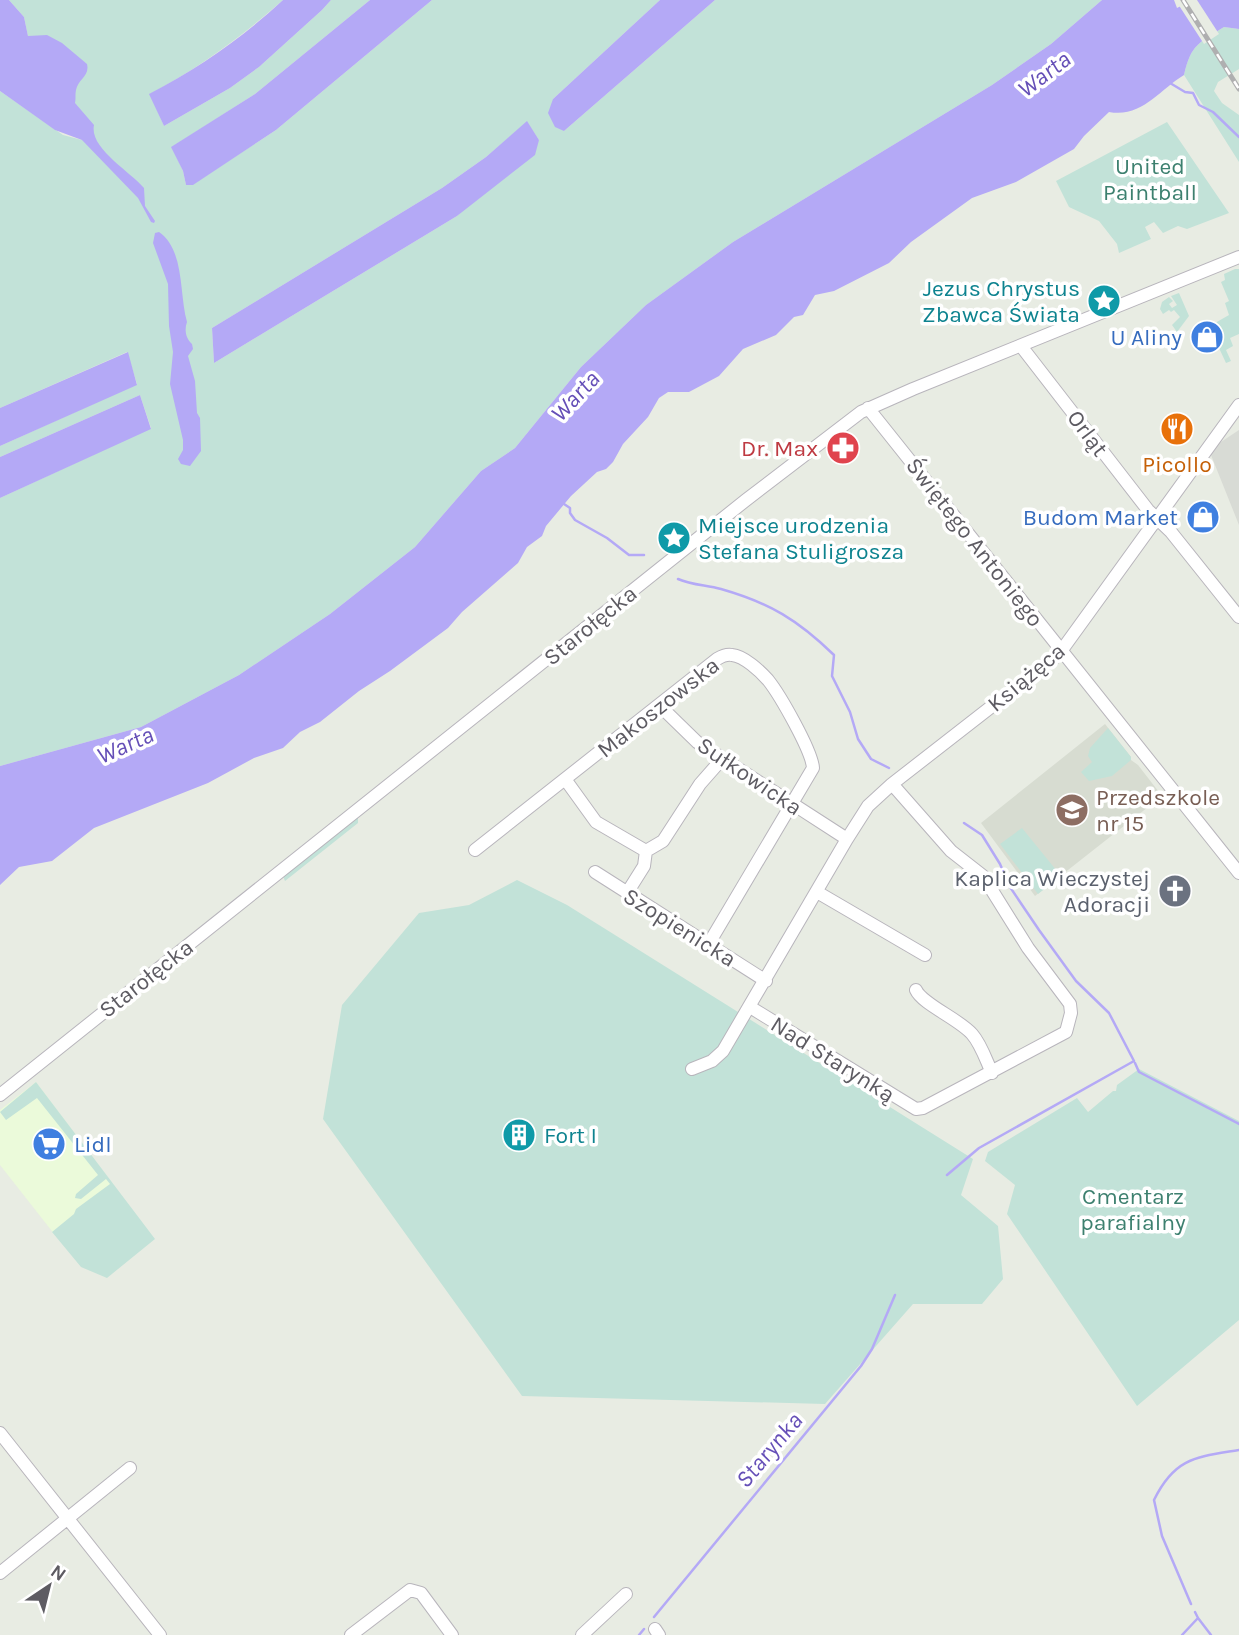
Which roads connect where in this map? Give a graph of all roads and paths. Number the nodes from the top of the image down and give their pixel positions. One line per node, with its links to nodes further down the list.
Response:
1 (1239, 257): 2 (street, Starołęcka)
2 (1021, 346): 4 (street, Starołęcka); 5 (street, Orląt)
3 (1239, 405): 5 (street, Książęca)
4 (869, 408): 7 (street, Świętego Antoniego); 27 (street, Starołęcka)
5 (1157, 519): 6 (street, Orląt); 7 (street, Książęca)
6 (1239, 617)
7 (1059, 648): 11 (street, Książęca); 17 (street, Świętego Antoniego)
8 (659, 705): 9 (street, Sułkowicka); 10 (street, Makoszowska); 12 (street, Makoszowska)
9 (722, 759): 12 (street, Sułkowicka); 15 (street)
10 (565, 779): 14 (street, Makoszowska); 15 (street)
11 (892, 784): 13 (street, Książęca); 26 (street, Nad Starynką)
12 (791, 804): 13 (street, Sułkowicka); 20 (street, Makoszowska)
13 (847, 839): 18 (street, Książęca)
14 (475, 850)
15 (646, 851): 19 (street)
16 (595, 872): 19 (street, Szopienicka)
17 (1239, 873)
18 (817, 892): 21 (street); 22 (street, Książęca)
19 (627, 893): 20 (street, Szopienicka)
20 (708, 945): 22 (street, Szopienicka)
21 (925, 955)
22 (766, 981): 24 (street, Książęca)
23 (916, 990): 26 (street)
24 (750, 1007): 25 (street, Książęca); 26 (street, Nad Starynką)
25 (692, 1069)
26 (992, 1073)
27 (0, 1095)
28 (0, 1433): 30 (street)
29 (130, 1468): 30 (street)
30 (69, 1519): 31 (street); 33 (street)
31 (0, 1573)
32 (626, 1594): 36 (street)
33 (160, 1635)
34 (351, 1635): 35 (street)
35 (452, 1635)
36 (582, 1635)

